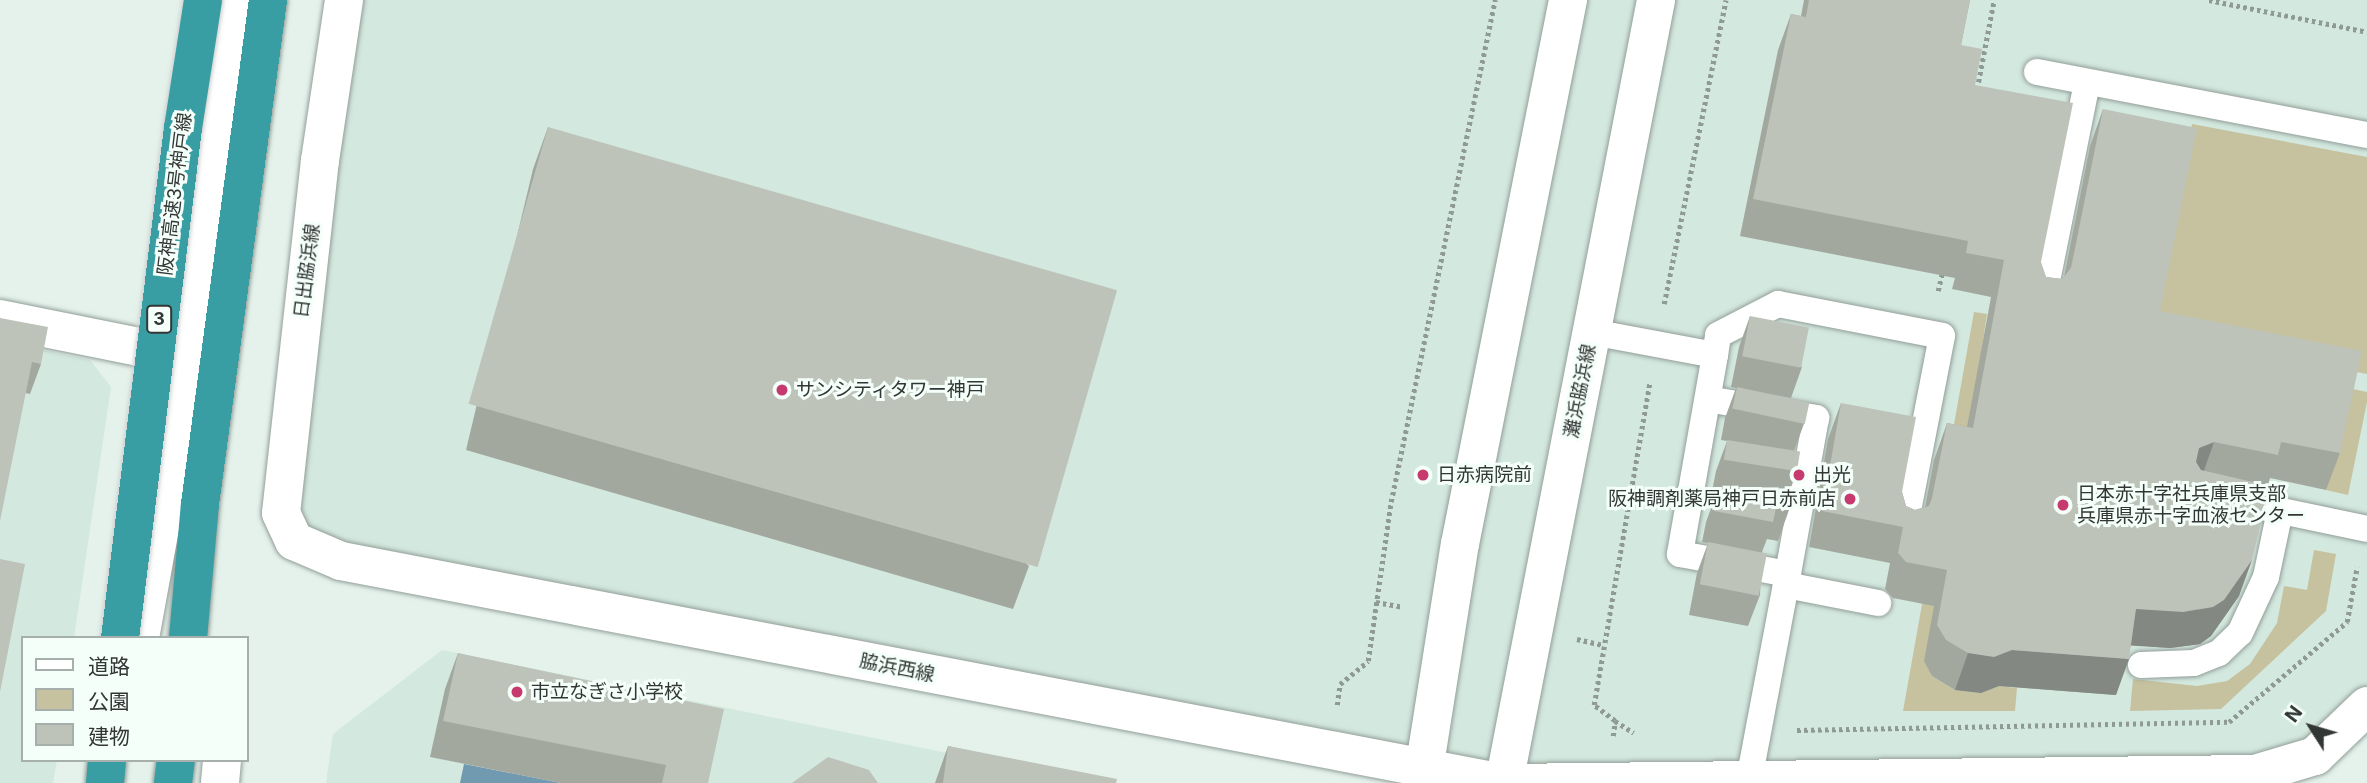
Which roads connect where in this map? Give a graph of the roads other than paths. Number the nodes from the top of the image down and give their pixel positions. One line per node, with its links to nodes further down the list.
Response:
1 (201, 0): 14 (street); 31 (highway, 阪神高速3号神戸線 / 3, bridge)
2 (237, 0): 14 (street)
3 (268, 0): 33 (highway)
4 (344, 0): 28 (street, 日出脇浜線)
5 (1568, 0): 40 (street)
6 (1656, 0): 12 (street, 灘浜脇浜線)
7 (2036, 72): 8 (lane)
8 (2087, 82): 9 (lane); 10 (lane)
9 (2367, 135)
10 (2043, 301)
11 (0, 319): 14 (street)
12 (1592, 332): 13 (lane); 47 (street, 灘浜脇浜線)
13 (1715, 355): 15 (lane); 27 (lane)
14 (191, 357): 32 (street)
15 (1708, 399): 16 (lane); 19 (lane)
16 (1698, 452): 17 (lane); 21 (lane)
17 (1725, 457)
18 (1780, 466): 19 (lane)
19 (1807, 470): 25 (lane)
20 (2233, 501): 23 (lane)
21 (1689, 503): 22 (lane); 29 (lane)
22 (1716, 508)
23 (2280, 511): 26 (lane); 34 (lane)
24 (1771, 517): 25 (lane)
25 (1798, 523): 29 (lane)
26 (2366, 529)
27 (1904, 531)
28 (294, 541): 40 (street, 脇浜西線)
29 (1787, 580): 30 (lane); 41 (lane)
30 (1878, 603)
31 (120, 636)
32 (140, 636)
33 (188, 636)
34 (2141, 665)
35 (2367, 706): 42 (street, 脇浜西線)
36 (107, 762): 43 (highway)
37 (118, 762): 44 (street)
38 (176, 762): 45 (highway)
39 (222, 762): 46 (street)
40 (1423, 776): 47 (street, 脇浜西線)
41 (1749, 780): 42 (street, 脇浜西線); 47 (street, 脇浜西線)
42 (1858, 781)
43 (105, 783)
44 (114, 783)
45 (173, 783)
46 (219, 783)
47 (1505, 783)

